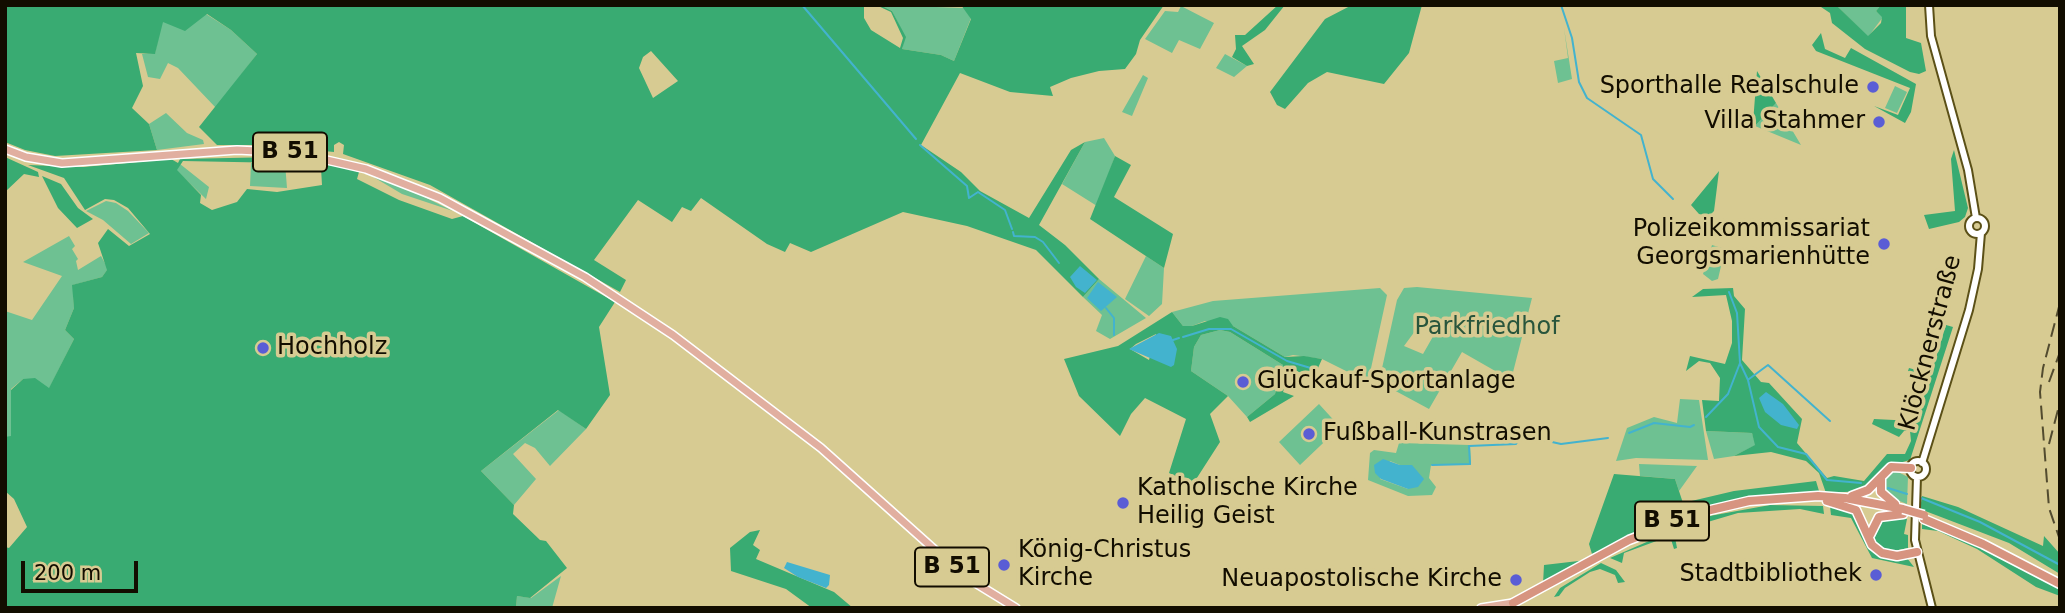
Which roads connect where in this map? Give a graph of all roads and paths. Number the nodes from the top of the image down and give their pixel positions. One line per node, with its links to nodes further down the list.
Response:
1 (1929, 5): 3 (main road)
2 (5, 149): 20 (main road, B 51)
3 (1976, 218): 4 (main road); 4 (main road)
4 (1978, 233): 5 (main road, Klöcknerstraße); 6 (main road, Klöcknerstraße)
5 (1960, 326): 6 (main road); 7 (main road, Klöcknerstraße)
6 (1957, 349): 7 (main road, Klöcknerstraße)
7 (1917, 464): 8 (highway); 9 (main road); 9 (main road)
8 (1881, 475): 10 (highway); 12 (highway)
9 (1917, 477): 15 (main road)
10 (1845, 498): 11 (highway, B 51); 12 (highway, B 51)
11 (1823, 499): 12 (highway, B 51); 14 (highway); 18 (highway, B 51)
12 (1903, 511): 13 (highway, B 51, bridge); 14 (highway)
13 (1924, 517): 16 (highway, B 51); 17 (highway, B 51)
14 (1869, 538): 15 (highway)
15 (1917, 552): 22 (main road)
16 (2060, 578)
17 (2060, 584)
18 (1513, 603): 19 (main road, B 51)
19 (1493, 607): 21 (main road, B 51)
20 (1016, 608)
21 (1481, 608)
22 (1932, 608)

